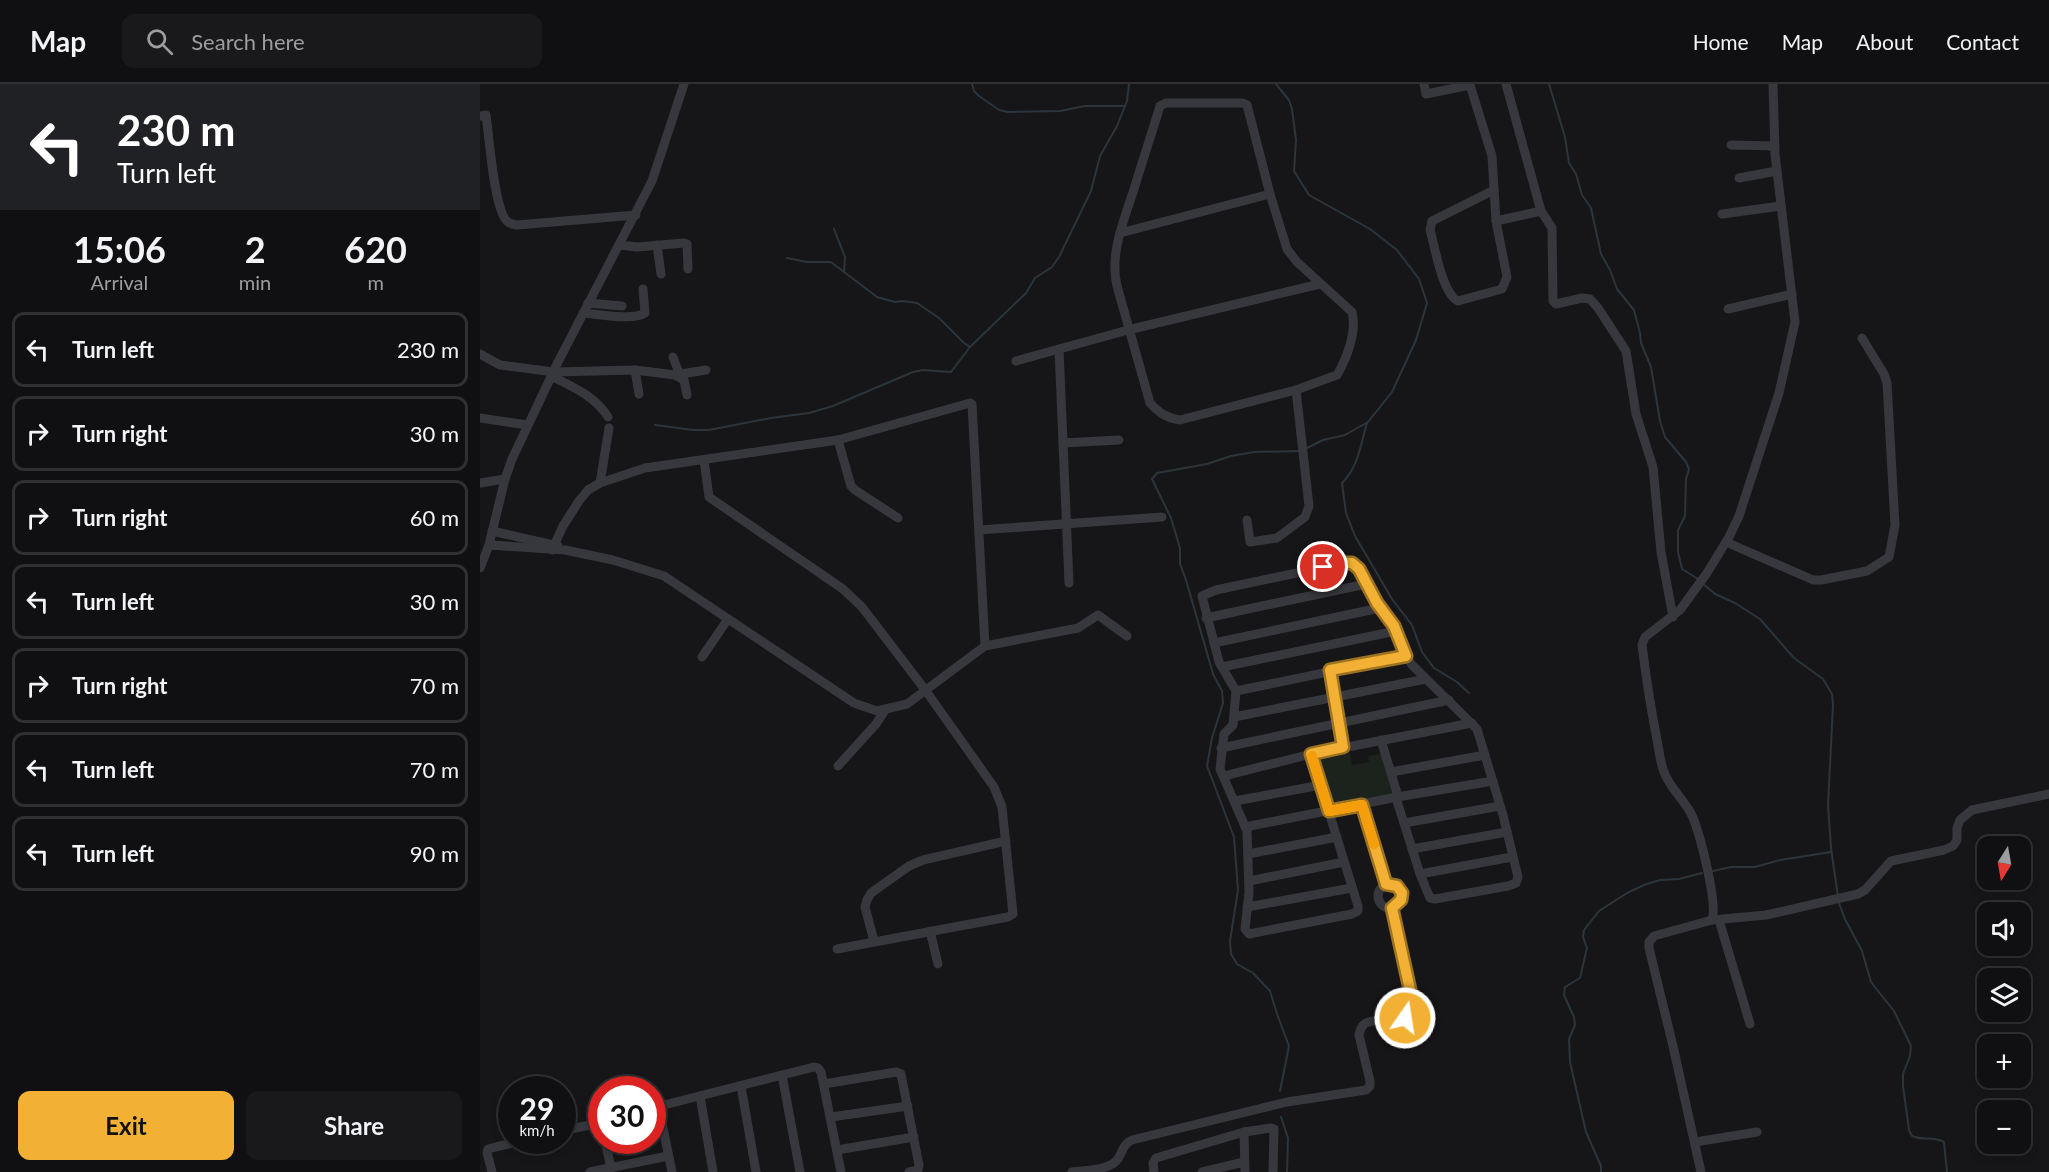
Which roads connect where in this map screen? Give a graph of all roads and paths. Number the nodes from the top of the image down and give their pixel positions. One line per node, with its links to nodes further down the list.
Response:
1 (684, 84): 15 (street)
2 (1424, 84): 10 (street)
3 (1506, 84): 13 (street)
4 (1773, 84): 7 (street)
5 (480, 116): 15 (street)
6 (1731, 145): 7 (street)
7 (1775, 146): 8 (street)
8 (1777, 171): 9 (street); 12 (street)
9 (1739, 178)
10 (1494, 190): 16 (street); 16 (street)
11 (1270, 194): 17 (street); 17 (street); 22 (street)
12 (1781, 206): 14 (street); 24 (street)
13 (1541, 210): 16 (street); 66 (street)
14 (1722, 214)
15 (636, 215): 19 (street)
16 (1496, 221)
17 (1120, 233): 29 (street)
18 (657, 245): 19 (street); 20 (street); 21 (street)
19 (619, 246): 25 (street)
20 (688, 269)
21 (661, 274)
22 (1320, 284): 29 (street); 39 (street)
23 (643, 289): 28 (street)
24 (1792, 294): 27 (street); 59 (street)
25 (588, 303): 26 (street); 28 (street)
26 (622, 306)
27 (1728, 309)
28 (583, 313): 37 (street)
29 (1128, 330): 31 (street); 39 (street)
30 (1862, 338): 59 (street)
31 (1059, 349): 34 (street); 48 (street)
32 (480, 354): 37 (street)
33 (673, 357): 38 (street)
34 (1016, 361)
35 (635, 370): 37 (street); 38 (street); 40 (street)
36 (706, 370): 38 (street)
37 (552, 374): 42 (street); 44 (street)
38 (677, 374): 41 (street)
39 (1296, 390): 55 (street)
40 (639, 394)
41 (687, 395)
42 (608, 417)
43 (480, 418): 44 (street)
44 (527, 425): 50 (street)
45 (609, 428): 52 (street)
46 (838, 440): 49 (street); 54 (street); 57 (street)
47 (1119, 440): 48 (street)
48 (1063, 443): 56 (street)
49 (704, 460): 52 (street); 78 (street)
50 (505, 479): 51 (street); 58 (street)
51 (480, 483)
52 (600, 483): 61 (street)
53 (1162, 517): 56 (street)
54 (898, 518)
55 (1247, 520)
56 (1066, 524): 57 (street); 63 (street)
57 (979, 530): 72 (street)
58 (492, 531): 60 (street); 61 (street)
59 (1726, 542): 66 (street)
60 (489, 544): 61 (street); 62 (street)
61 (553, 547): 68 (street)
62 (480, 566)
63 (1069, 583)
64 (1366, 584): 65 (street); 67 (street); 67 (street)
65 (1380, 608): 69 (street); 71 (street)
66 (1674, 617): 117 (street)
67 (1206, 618): 71 (street)
68 (728, 619): 74 (street); 82 (street)
69 (1396, 631): 73 (street); 75 (street)
70 (1127, 636): 72 (street)
71 (1214, 643): 75 (street)
72 (985, 645): 78 (street)
73 (1406, 656): 76 (street); 77 (street)
74 (702, 657)
75 (1222, 667): 79 (street)
76 (1330, 670): 79 (street); 80 (street)
77 (1425, 679): 80 (street); 81 (street)
78 (926, 691): 82 (street); 106 (street)
79 (1236, 691): 83 (street)
80 (1334, 696): 83 (street); 84 (street)
81 (1449, 700): 84 (street); 85 (street)
82 (885, 710): 91 (street)
83 (1234, 717): 88 (street)
84 (1340, 722): 87 (street); 88 (street)
85 (1472, 723): 86 (street); 90 (street)
86 (1381, 740): 87 (street); 92 (street)
87 (1343, 747): 89 (street)
88 (1221, 748): 93 (street)
89 (1311, 754): 93 (street); 95 (street)
90 (1485, 755): 92 (street); 94 (street)
91 (838, 766)
92 (1391, 772): 97 (street)
93 (1224, 776): 98 (street)
94 (1493, 781): 97 (street); 100 (street)
95 (1321, 785): 98 (street); 101 (street)
96 (2049, 794): 117 (street)
97 (1397, 797): 99 (street); 102 (street)
98 (1235, 801): 103 (street)
99 (1362, 805): 101 (street); 113 (street)
100 (1500, 806): 102 (street); 104 (street)
101 (1329, 811): 103 (street); 105 (street)
102 (1404, 823): 107 (street)
103 (1245, 827): 108 (street)
104 (1507, 832): 107 (street); 109 (street)
105 (1337, 837): 108 (street); 110 (street)
106 (1006, 841): 118 (street); 119 (street)
107 (1412, 849): 111 (street)
108 (1248, 854): 112 (street)
109 (1512, 857): 111 (street); 111 (street)
110 (1344, 862): 112 (street); 114 (street)
111 (1420, 874)
112 (1249, 881): 115 (street)
113 (1386, 884): 116 (street); 116 (street)
114 (1352, 888): 115 (street); 115 (street)
115 (1247, 907)
116 (1392, 908): 147 (street)
117 (1715, 920): 122 (street); 132 (street)
118 (930, 931): 119 (street); 121 (street)
119 (874, 941): 120 (street)
120 (837, 949)
121 (938, 964)
122 (1750, 1024)
123 (782, 1076): 124 (street); 125 (street); 144 (street)
124 (824, 1084): 127 (street); 128 (street)
125 (741, 1086): 126 (street); 143 (street)
126 (700, 1096): 136 (street); 142 (street)
127 (908, 1106): 128 (street); 131 (street)
128 (831, 1117): 134 (street)
129 (1244, 1132): 137 (street); 148 (street); 150 (street)
130 (1757, 1132): 132 (street)
131 (914, 1137): 134 (street); 146 (street)
132 (1695, 1142): 151 (street)
133 (498, 1146): 139 (street)
134 (837, 1150): 145 (street)
135 (608, 1154): 138 (street)
136 (668, 1156): 138 (street); 141 (street)
137 (1244, 1167): 149 (street)
138 (611, 1168): 140 (street)
139 (492, 1172)
140 (590, 1172)
141 (672, 1172)
142 (713, 1172)
143 (756, 1172)
144 (800, 1172)
145 (841, 1172)
146 (909, 1172)
147 (1072, 1172)
148 (1154, 1172)
149 (1202, 1172)
150 (1272, 1172)
151 (1701, 1172)

